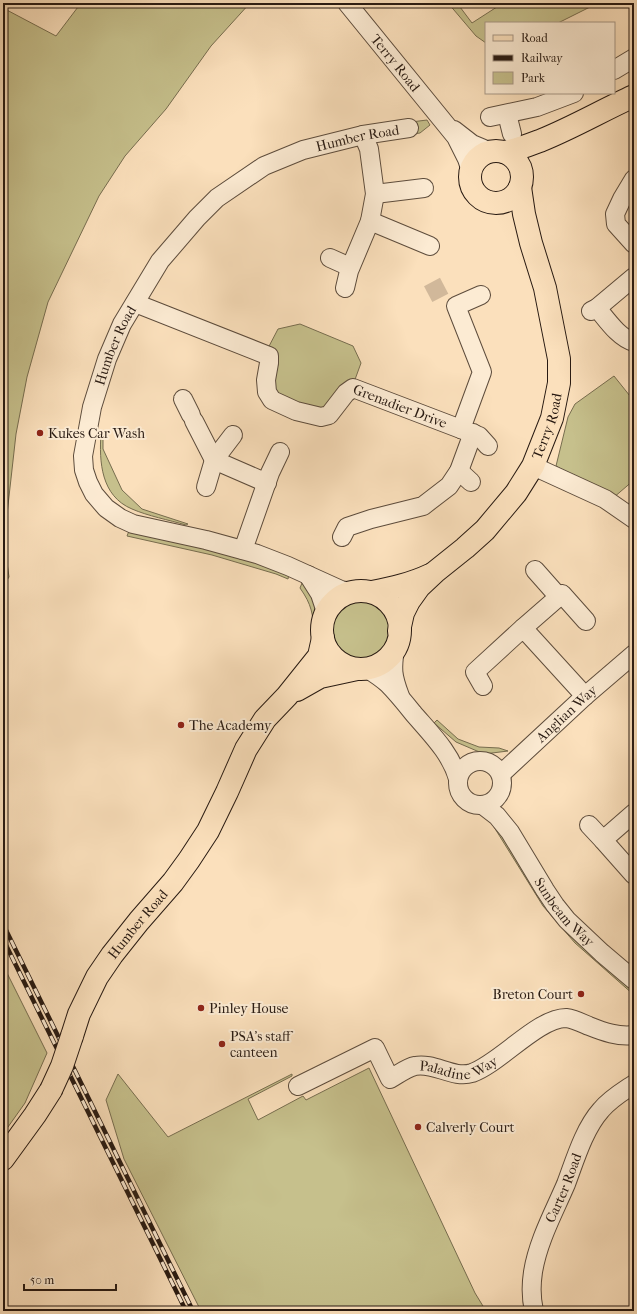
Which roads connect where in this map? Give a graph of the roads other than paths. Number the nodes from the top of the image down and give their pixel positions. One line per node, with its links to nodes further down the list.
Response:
1 (347, 3): 6 (street, Terry Road)
2 (634, 58): 3 (street)
3 (615, 69)
4 (571, 94): 10 (street)
5 (634, 96): 8 (main road)
6 (444, 122): 10 (street, Terry Road); 11 (street, Terry Road)
7 (409, 128): 9 (street, Humber Road)
8 (568, 130): 10 (main road); 13 (main road)
9 (363, 134): 15 (street); 26 (street, Humber Road)
10 (502, 146): 11 (main road); 13 (main road)
11 (471, 172): 16 (main road)
12 (634, 179): 19 (street)
13 (521, 180): 16 (main road); 18 (main road, Terry Road)
14 (424, 188): 15 (street)
15 (375, 194): 17 (street)
16 (497, 203): 18 (main road, Terry Road)
17 (370, 221): 20 (street); 22 (street)
18 (531, 243): 34 (main road, Terry Road)
19 (634, 244)
20 (430, 246)
21 (330, 258): 22 (street)
22 (350, 267): 24 (street)
23 (634, 277): 27 (street)
24 (346, 288)
25 (481, 295): 29 (street)
26 (135, 303): 29 (street, Grenadier Drive); 39 (street, Humber Road)
27 (634, 342)
28 (183, 399): 33 (street)
29 (467, 431): 31 (street, Grenadier Drive); 38 (street)
30 (233, 435): 33 (street)
31 (488, 446)
32 (280, 452): 35 (street)
33 (214, 460): 35 (street); 36 (street)
34 (533, 466): 37 (street); 41 (main road, Terry Road)
35 (267, 483): 39 (street)
36 (206, 487)
37 (634, 519)
38 (342, 537)
39 (243, 550): 42 (street, Humber Road)
40 (535, 570): 44 (street)
41 (435, 572): 43 (main road, Terry Road); 49 (main road, Terry Road)
42 (308, 575): 43 (street, Humber Road); 45 (street)
43 (361, 592): 45 (main road); 49 (main road)
44 (558, 596): 46 (street); 47 (street)
45 (326, 612): 48 (main road)
46 (586, 621)
47 (523, 628): 52 (street); 54 (street)
48 (323, 638): 51 (main road); 53 (main road, Humber Road)
49 (397, 640): 51 (main road); 55 (street)
50 (630, 664): 54 (street, Anglian Way)
51 (361, 668): 53 (main road, Humber Road); 55 (street)
52 (473, 676)
53 (287, 696): 70 (main road, Humber Road, bridge)
54 (585, 696): 59 (street, Anglian Way)
55 (402, 699): 56 (street)
56 (438, 743): 57 (street); 58 (street)
57 (474, 762): 58 (street); 59 (street)
58 (458, 779): 60 (street)
59 (501, 783): 60 (street); 63 (street, Sunbeam Way)
60 (484, 806): 63 (street, Sunbeam Way)
61 (634, 813): 64 (street)
62 (589, 825): 64 (street)
63 (510, 832): 66 (street, Sunbeam Way)
64 (604, 840): 65 (street)
65 (634, 875)
66 (634, 980)
67 (634, 1035): 69 (street, Paladine Way)
68 (634, 1084): 71 (street, Carter Road)
69 (298, 1086)
70 (3, 1159)
71 (534, 1311)

